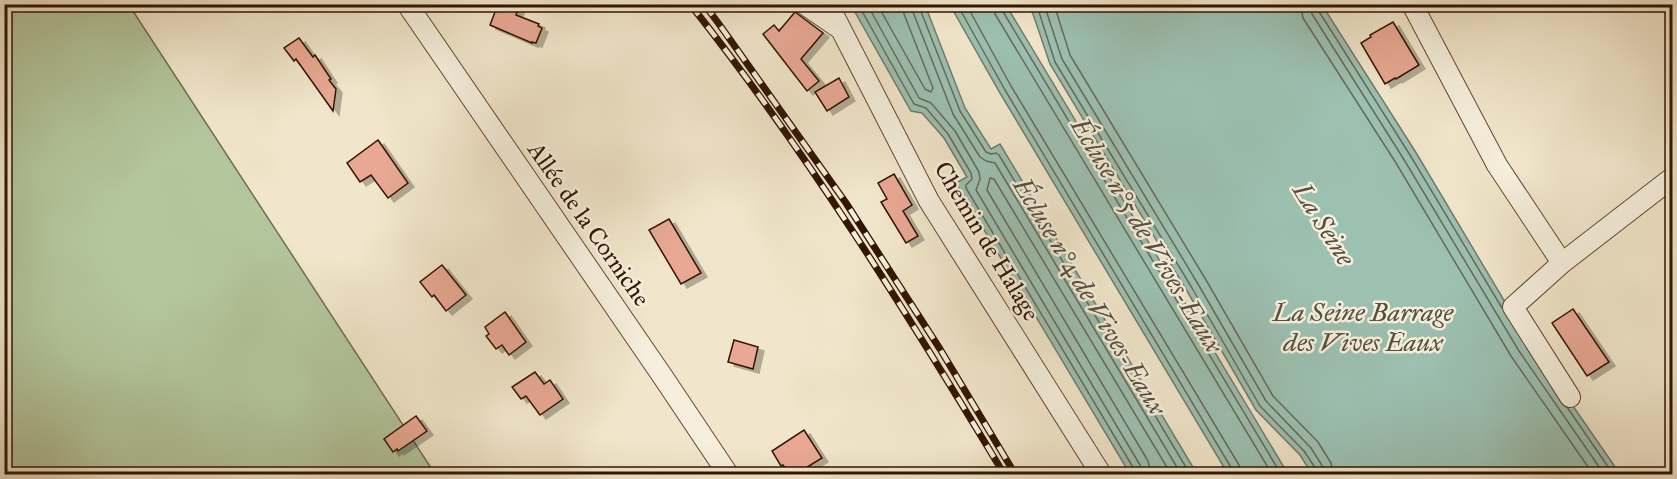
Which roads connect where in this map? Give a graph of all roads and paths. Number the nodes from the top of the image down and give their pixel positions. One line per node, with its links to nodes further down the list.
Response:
1 (406, 4): 9 (street, Allée de la Corniche)
2 (804, 4): 5 (street)
3 (828, 4): 5 (street, Chemin de Halage)
4 (1412, 4): 7 (street)
5 (840, 28): 10 (street, Chemin de Halage)
6 (1672, 178): 7 (street)
7 (1562, 263): 8 (street)
8 (1570, 397)
9 (728, 474)
10 (1101, 474)

